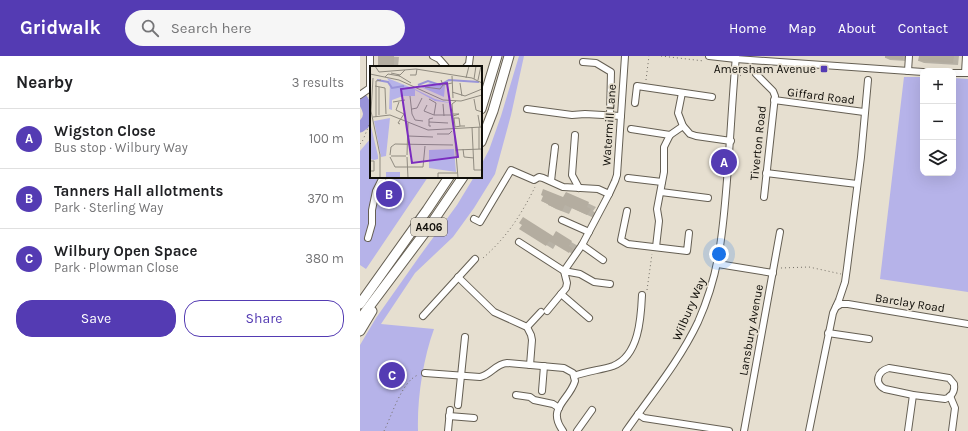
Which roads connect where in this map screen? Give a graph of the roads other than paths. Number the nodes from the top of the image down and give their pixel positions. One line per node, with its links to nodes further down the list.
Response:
1 (370, 56): 20 (street)
2 (433, 56): 12 (street)
3 (470, 56): 13 (street)
4 (497, 56): 28 (highway)
5 (509, 56): 37 (highway)
6 (625, 56): 32 (street, Watermill Lane)
7 (909, 56): 14 (street)
8 (966, 56): 17 (street)
9 (708, 58): 10 (street)
10 (736, 58): 14 (street); 38 (street, Wilbury Way)
11 (583, 62): 31 (street)
12 (445, 66)
13 (467, 66)
14 (908, 71): 15 (street)
15 (920, 72)
16 (956, 72): 17 (street)
17 (966, 73)
18 (756, 74): 21 (street, Tiverton Road)
19 (868, 80): 30 (street)
20 (370, 89): 23 (street)
21 (773, 91): 25 (street, Tiverton Road); 27 (street, Tiverton Road)
22 (682, 93): 24 (street); 26 (street); 33 (street)
23 (360, 95)
24 (712, 97)
25 (774, 100): 27 (street, Giffard Road); 40 (street, Tiverton Road)
26 (635, 103)
27 (787, 103): 30 (street, Giffard Road)
28 (482, 106)
29 (527, 109): 31 (street)
30 (864, 112): 47 (street)
31 (610, 115): 32 (street)
32 (621, 116): 50 (street, Watermill Lane)
33 (683, 126): 36 (street); 38 (street)
34 (631, 129): 36 (street)
35 (575, 135): 48 (street)
36 (670, 135): 46 (street)
37 (482, 139)
38 (731, 141): 66 (street, Wilbury Way)
39 (554, 147): 45 (street)
40 (766, 173): 47 (street); 51 (street, Tiverton Road)
41 (382, 178): 59 (street)
42 (448, 178): 63 (highway, A406)
43 (461, 178): 69 (highway, A406)
44 (628, 178): 46 (street)
45 (551, 181): 48 (street); 54 (street)
46 (662, 182): 49 (street)
47 (857, 184): 72 (street)
48 (580, 188): 50 (street)
49 (661, 192): 52 (street); 62 (street)
50 (609, 194): 56 (street, Watermill Lane)
51 (764, 197)
52 (708, 198)
53 (627, 211): 62 (street)
54 (474, 219)
55 (562, 220): 56 (street)
56 (589, 232): 61 (street, Watermill Lane)
57 (780, 232): 67 (street, Lansbury Avenue)
58 (689, 233): 62 (street)
59 (368, 238)
60 (519, 242): 68 (street)
61 (582, 245): 65 (street); 68 (street, Watermill Lane)
62 (655, 247)
63 (397, 252): 74 (highway, A406); 76 (highway, A406)
64 (475, 259): 70 (street)
65 (603, 260)
66 (718, 264): 67 (street); 102 (street, Wilbury Way)
67 (773, 270): 109 (street, Lansbury Avenue)
68 (564, 271): 71 (street); 73 (street)
69 (392, 275): 83 (highway, A406); 86 (highway)
70 (458, 277): 81 (street); 85 (street)
71 (610, 284)
72 (842, 290): 77 (street); 80 (street)
73 (561, 294): 82 (street); 85 (street)
74 (360, 296)
75 (642, 296): 78 (street)
76 (360, 304)
77 (848, 304): 80 (street, Barclay Road); 84 (street, Barclay Road)
78 (641, 307): 79 (street); 94 (street)
79 (649, 308)
80 (834, 308): 87 (street)
81 (423, 316)
82 (589, 318)
83 (360, 319)
84 (968, 324)
85 (527, 327): 90 (street)
86 (360, 331)
87 (828, 333): 89 (street); 110 (street)
88 (465, 337): 93 (street)
89 (869, 339)
90 (530, 365): 91 (street); 93 (street)
91 (544, 366): 94 (street); 95 (street)
92 (422, 374): 93 (street)
93 (461, 375): 99 (street)
94 (574, 376): 100 (street)
95 (542, 391)
96 (516, 395): 100 (street)
97 (913, 395): 98 (street); 98 (street); 111 (street)
98 (950, 396): 112 (street)
99 (458, 405)
100 (559, 408): 105 (street)
101 (592, 410): 106 (street)
102 (638, 414): 107 (street, Wilbury Way); 108 (street)
103 (474, 418): 104 (street)
104 (448, 431)
105 (563, 431)
106 (577, 431)
107 (626, 431)
108 (729, 431)
109 (744, 431)
110 (809, 431)
111 (908, 431)
112 (952, 431)

